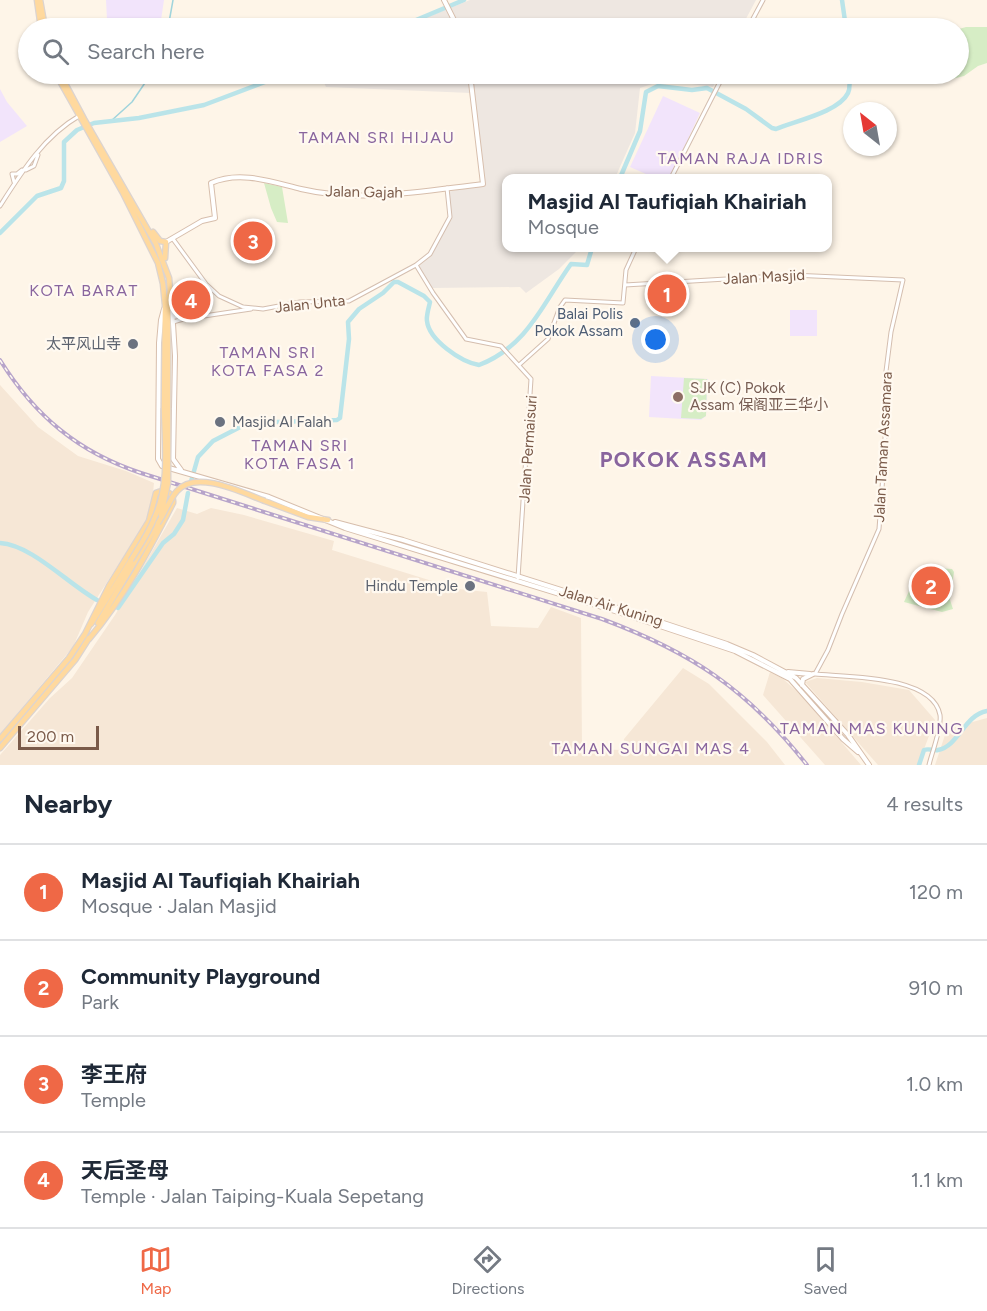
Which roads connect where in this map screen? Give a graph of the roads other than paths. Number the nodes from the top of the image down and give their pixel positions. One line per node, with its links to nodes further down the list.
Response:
1 (39, 0): 4 (main road)
2 (444, 0): 5 (main road)
3 (763, 0): 6 (street)
4 (42, 18)
5 (453, 18)
6 (753, 18)
7 (63, 84): 10 (main road)
8 (471, 84): 17 (main road, Jalan Gajah)
9 (718, 84): 15 (street)
10 (81, 118): 11 (main road); 12 (street)
11 (88, 128): 19 (main road); 24 (main road)
12 (40, 151): 13 (street); 14 (street)
13 (26, 167): 14 (street); 16 (street)
14 (23, 171): 16 (street)
15 (673, 174)
16 (13, 185): 18 (street)
17 (447, 188): 20 (main road, Jalan Gajah); 25 (street, Jalan Unta)
18 (0, 206)
19 (147, 226): 21 (main road); 23 (main road)
20 (173, 239): 21 (main road); 32 (street, Jalan Unta)
21 (166, 242): 23 (main road)
22 (635, 252): 26 (street)
23 (164, 261): 24 (main road); 30 (main road)
24 (158, 263): 31 (main road)
25 (416, 265): 33 (street, Jalan Unta); 36 (street, Jalan Permaisuri)
26 (626, 276): 28 (street); 29 (street)
27 (903, 280): 28 (street, Jalan Masjid); 48 (street, Jalan Taman Assamara)
28 (632, 284): 29 (street, Jalan Masjid)
29 (625, 285): 36 (street)
30 (170, 290): 35 (main road); 37 (main road)
31 (165, 305): 37 (main road); 38 (main road)
32 (243, 307): 33 (street, Jalan Unta); 34 (street)
33 (252, 308): 34 (street)
34 (234, 312): 35 (street)
35 (173, 319): 39 (main road)
36 (519, 365): 45 (street, Jalan Permaisuri)
37 (166, 408): 44 (main road, bridge); 46 (main road, bridge)
38 (158, 444): 39 (main road); 41 (main road)
39 (174, 444): 40 (main road)
40 (173, 459): 41 (main road); 42 (main road)
41 (166, 467): 42 (main road, Jalan Air Kuning)
42 (184, 471): 43 (main road, Jalan Air Kuning)
43 (328, 520): 44 (main road, bridge); 45 (main road, Jalan Air Kuning)
44 (158, 523): 46 (main road, bridge)
45 (518, 580): 47 (main road, Jalan Air Kuning); 49 (main road, Jalan Air Kuning)
46 (86, 638): 46 (main road); 51 (main road); 52 (main road)
47 (787, 672): 48 (main road); 49 (main road, Jalan Air Kuning)
48 (812, 674): 49 (street); 50 (main road); 55 (street)
49 (793, 679): 50 (main road, Jalan Air Kuning); 53 (main road, Jalan Air Kuning)
50 (802, 686): 53 (main road, Jalan Air Kuning)
51 (0, 739)
52 (0, 748)
53 (858, 752): 54 (main road, Jalan Air Kuning)
54 (869, 765)
55 (929, 765)

